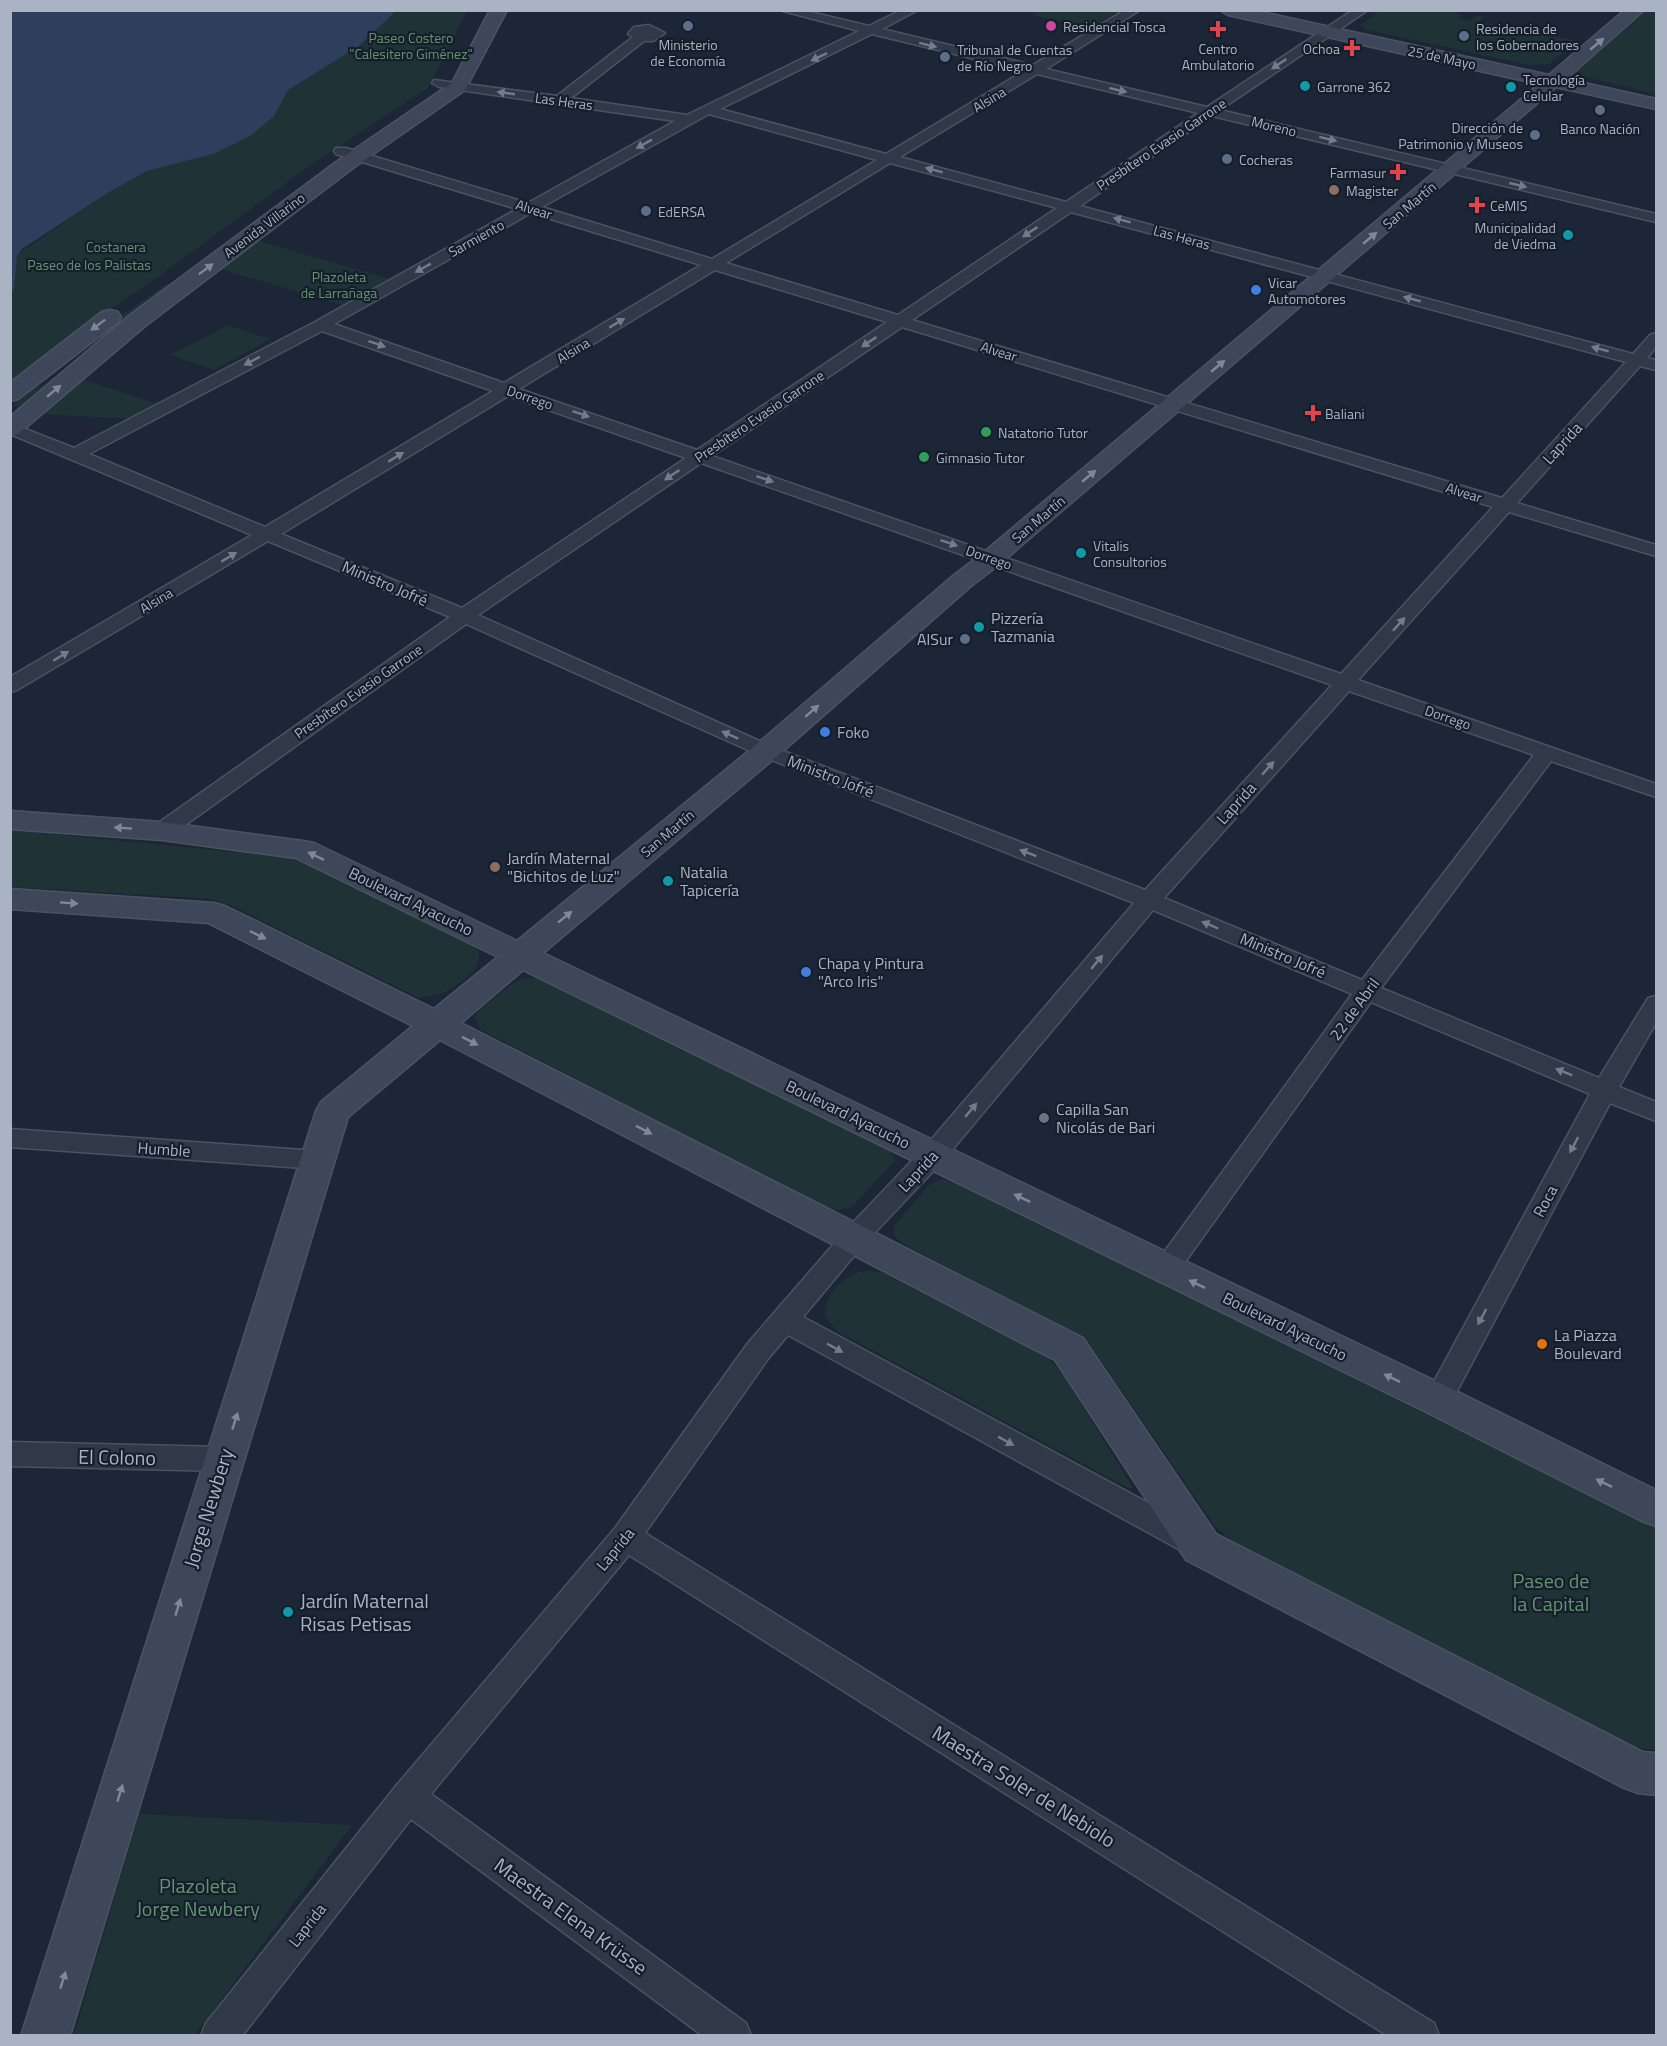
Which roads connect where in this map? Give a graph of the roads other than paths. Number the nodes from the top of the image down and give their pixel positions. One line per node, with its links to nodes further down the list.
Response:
1 (498, 10): 15 (main road, Avenida Villarino)
2 (786, 10): 10 (street, Moreno)
3 (912, 10): 10 (street, Sarmiento)
4 (1134, 10): 13 (street, Alsina)
5 (1228, 10): 9 (main road, 25 de Mayo)
6 (1248, 10): 9 (main road, 25 de Mayo)
7 (1362, 10): 9 (street, Presbítero Evasio Garrone)
8 (1636, 10): 14 (main road, San Martín, one-way to 8)
9 (1331, 30): 14 (main road, 25 de Mayo); 20 (street, Presbítero Evasio Garrone, one-way to 20)
10 (872, 31): 13 (street, Moreno, one-way to 13); 19 (street, Sarmiento, one-way to 19)
11 (641, 37): 17 (street)
12 (448, 64): 15 (main road, Avenida Villarino)
13 (1036, 71): 20 (street, Moreno, one-way to 20); 23 (street, Alsina)
14 (1555, 79): 16 (main road, 25 de Mayo); 18 (main road, 25 de Mayo); 24 (main road, San Martín)
15 (449, 84): 17 (street, Las Heras, one-way to 15); 22 (main road, Avenida Villarino)
16 (1656, 99)
17 (560, 100): 21 (street, Las Heras)
18 (1656, 104)
19 (708, 110): 21 (street, Sarmiento); 23 (street, Las Heras)
20 (1210, 111): 24 (street, Moreno, one-way to 24); 25 (street, Presbítero Evasio Garrone)
21 (689, 119): 26 (street, Sarmiento, one-way to 26)
22 (349, 154): 26 (street, Alvear); 35 (main road, Avenida Villarino, one-way to 35); 37 (main road, Avenida Villarino, one-way to 22)
23 (891, 158): 25 (street, Las Heras, one-way to 23); 28 (street, Alsina)
24 (1450, 169): 27 (street, Moreno, one-way to 27); 29 (main road, San Martín, one-way to 24)
25 (1069, 206): 29 (street, Las Heras, one-way to 25); 30 (street, Presbítero Evasio Garrone, one-way to 30)
26 (529, 208): 28 (street, Alvear); 31 (street, Sarmiento, one-way to 31)
27 (1656, 218)
28 (715, 264): 30 (street, Alvear); 34 (street, Alsina, one-way to 28)
29 (1325, 276): 33 (street, Las Heras, one-way to 29); 36 (main road, San Martín, one-way to 29)
30 (900, 320): 36 (street, Alvear); 39 (street, Presbítero Evasio Garrone, one-way to 39)
31 (321, 325): 34 (street, Dorrego, one-way to 34); 38 (street, Sarmiento, one-way to 38)
32 (1656, 338): 33 (street, Laprida)
33 (1647, 362): 40 (street, Laprida)
34 (508, 389): 39 (street, Dorrego, one-way to 39); 41 (street, Alsina, one-way to 34)
35 (10, 394)
36 (1173, 404): 40 (street, Alvear); 43 (main road, San Martín, one-way to 36)
37 (11, 428): 38 (street, Ministro Jofré)
38 (75, 455): 41 (street, Ministro Jofré)
39 (700, 456): 43 (street, Dorrego, one-way to 43); 44 (street, Presbítero Evasio Garrone, one-way to 44)
40 (1506, 505): 42 (street, Alvear); 45 (street, Laprida, one-way to 40)
41 (267, 534): 44 (street, Ministro Jofré); 46 (street, Alsina, one-way to 41)
42 (1656, 551)
43 (992, 558): 45 (street, Dorrego); 47 (main road, San Martín, one-way to 43)
44 (464, 616): 47 (street, Ministro Jofré, one-way to 44); 51 (street, Presbítero Evasio Garrone)
45 (1347, 682): 48 (street, Dorrego); 53 (street, Laprida, one-way to 45)
46 (10, 686)
47 (766, 751): 53 (street, Ministro Jofré, one-way to 47); 54 (main road, San Martín, one-way to 47)
48 (1547, 752): 49 (street, Dorrego); 55 (street, 22 de Abril)
49 (1656, 791)
50 (10, 820): 51 (main road, Boulevard Ayacucho, one-way to 50)
51 (162, 831): 54 (main road, Boulevard Ayacucho, one-way to 51)
52 (10, 899): 57 (main road, one-way to 57)
53 (1149, 900): 55 (street, Ministro Jofré, one-way to 53); 61 (street, Laprida, one-way to 53)
54 (520, 954): 57 (main road, San Martín); 61 (main road, Boulevard Ayacucho)
55 (1367, 990): 58 (street, Ministro Jofré, one-way to 55); 64 (street, 22 de Abril)
56 (1656, 1004): 58 (street, Roca)
57 (436, 1024): 62 (main road, Jorge Newbery); 63 (main road, one-way to 63)
58 (1605, 1089): 59 (street, Ministro Jofré); 66 (street, Roca, one-way to 66)
59 (1656, 1112)
60 (10, 1138): 62 (street, Humble)
61 (933, 1155): 63 (street, Laprida); 64 (main road, Boulevard Ayacucho, one-way to 61)
62 (318, 1160): 68 (main road, Jorge Newbery, one-way to 62)
63 (854, 1238): 65 (street, Laprida); 71 (main road)
64 (1166, 1269): 66 (main road, Boulevard Ayacucho, one-way to 64)
65 (784, 1320): 70 (street, Laprida); 71 (street, one-way to 71)
66 (1438, 1400): 69 (main road, Boulevard Ayacucho, one-way to 66)
67 (10, 1454): 68 (street, El Colono)
68 (223, 1459): 74 (main road, Jorge Newbery, one-way to 68)
69 (1656, 1509)
70 (626, 1537): 73 (street, Laprida); 77 (street, Maestra Soler de Nebiolo)
71 (1201, 1547): 72 (main road)
72 (1650, 1776)
73 (408, 1797): 75 (street, Laprida); 76 (street, Maestra Elena Krüsse)
74 (45, 2036)
75 (219, 2036)
76 (734, 2036)
77 (1421, 2036)

